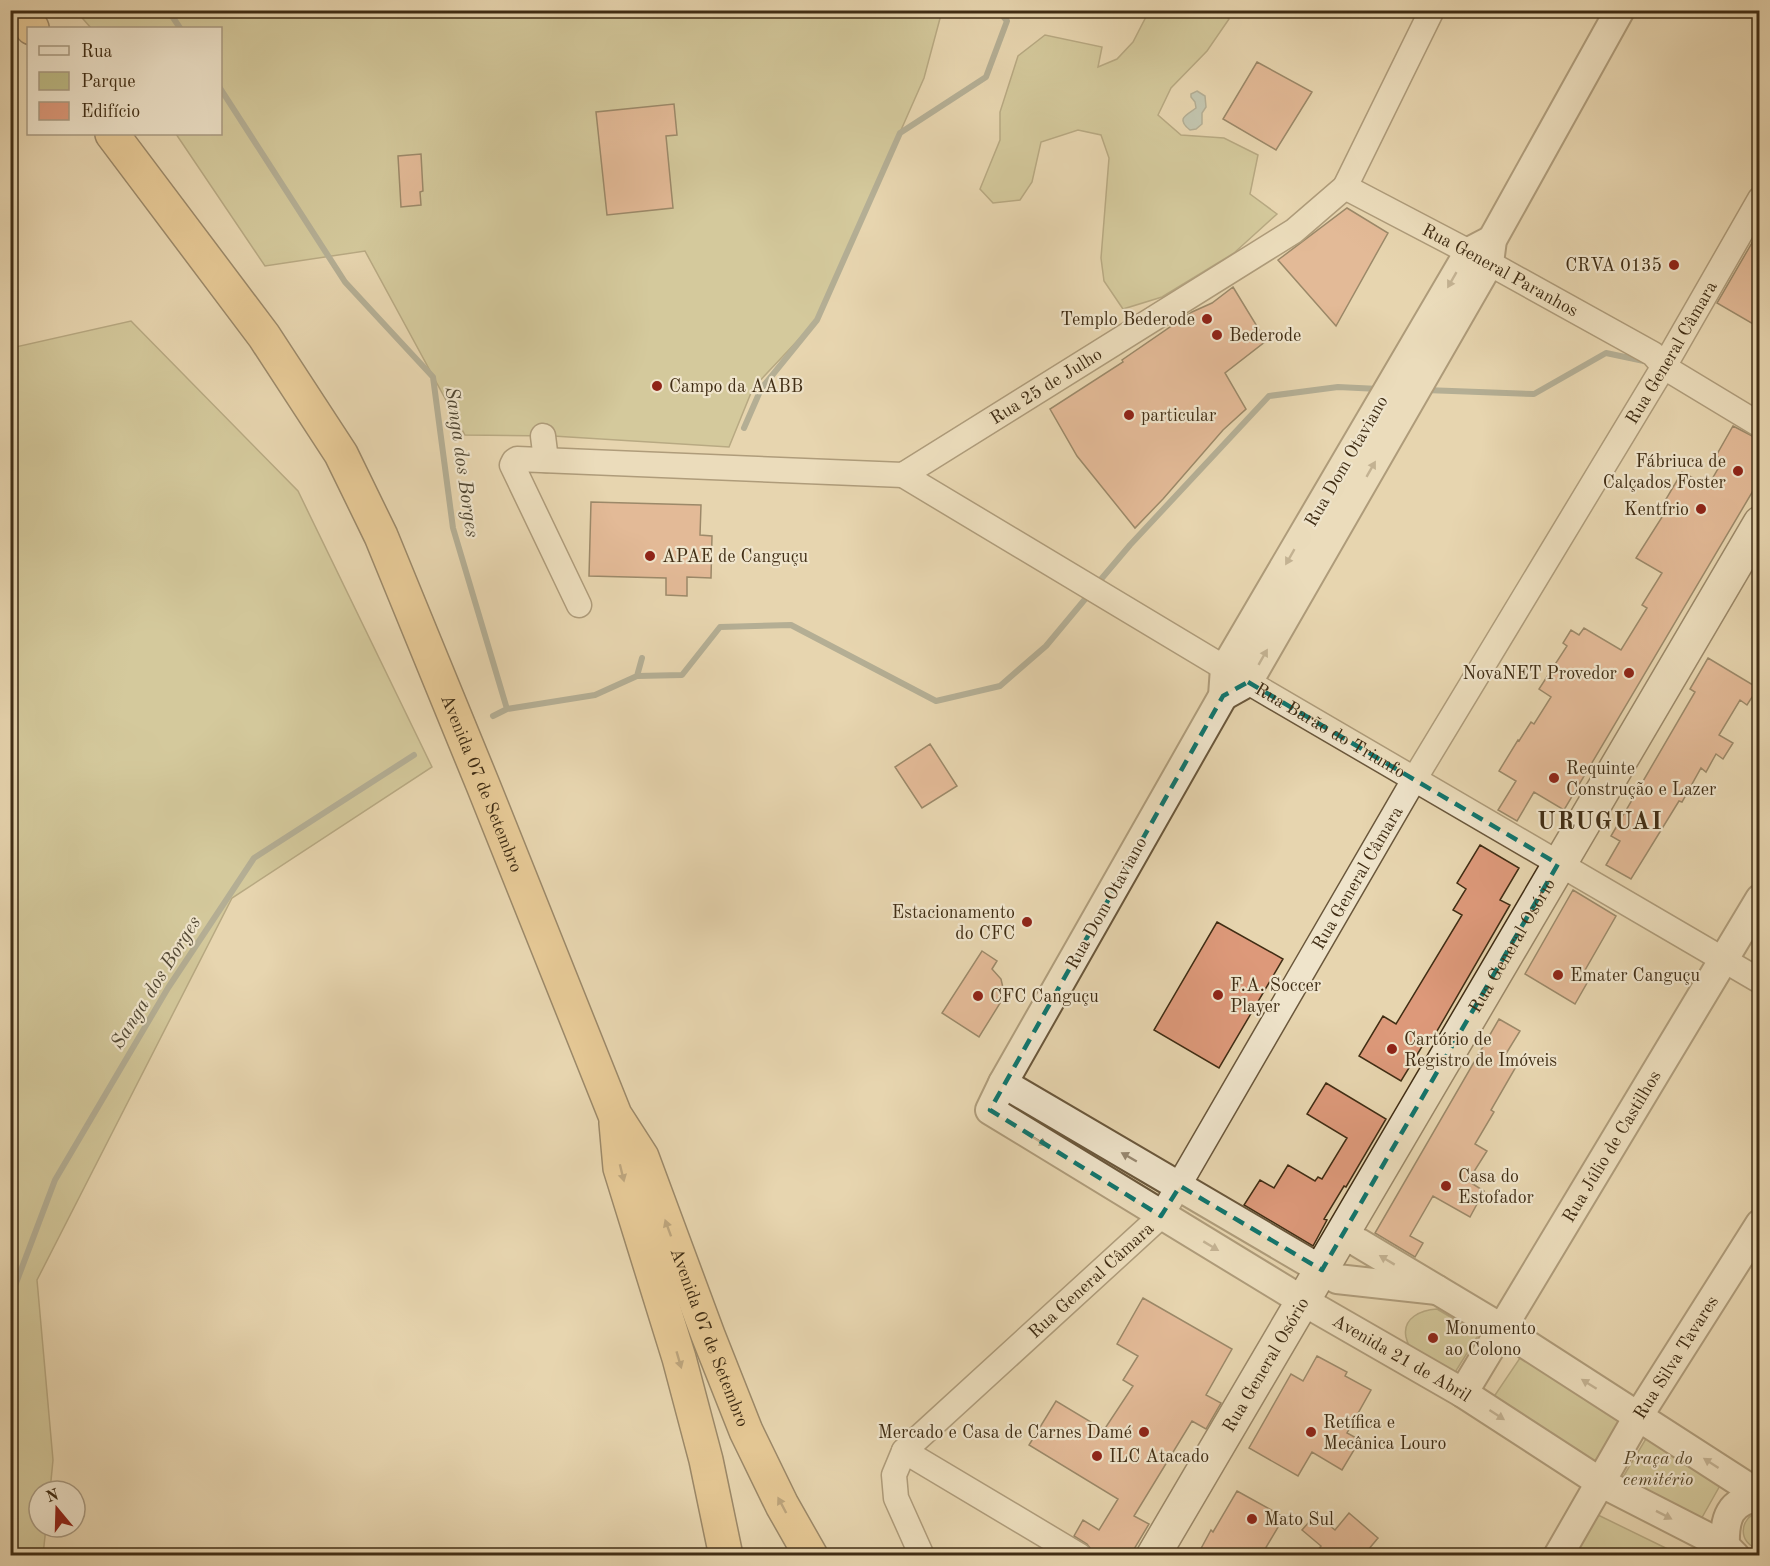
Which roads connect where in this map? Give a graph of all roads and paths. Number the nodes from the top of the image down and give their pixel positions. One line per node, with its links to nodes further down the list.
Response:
1 (18, 10): 4 (highway)
2 (1432, 10): 6 (street, Rua 25 de Julho)
3 (1620, 10): 8 (street, Rua Dom Otaviano)
4 (31, 27)
5 (113, 135): 26 (highway, Avenida 07 de Setembro)
6 (1345, 186): 8 (street, Rua General Paranhos); 14 (street, Rua 25 de Julho)
7 (1760, 199): 9 (street, Rua General Câmara)
8 (1483, 252): 9 (street, Rua General Paranhos); 18 (street, Rua Dom Otaviano)
9 (1662, 359): 10 (street, Rua General Paranhos); 11 (street, Rua General Paranhos); 19 (street, Rua General Câmara)
10 (1760, 410)
11 (1760, 425)
12 (543, 436): 13 (street)
13 (546, 460): 14 (street); 17 (street)
14 (903, 475): 18 (street, Rua Barão do Triunfo)
15 (1760, 523): 20 (main road, Rua General Osório)
16 (1760, 552): 20 (main road, Rua General Osório)
17 (579, 605)
18 (1232, 682): 19 (street, Rua Barão do Triunfo); 24 (street, Rua Dom Otaviano)
19 (1414, 778): 20 (street, Rua Barão do Triunfo); 27 (street, Rua General Câmara)
20 (1565, 868): 22 (street, Rua Barão do Triunfo); 30 (main road, Rua General Osório); 31 (main road, Rua General Osório)
21 (1760, 899): 22 (street, Rua Júlio de Castilhos)
22 (1723, 959): 23 (street, Rua Barão do Triunfo); 34 (street, Rua Júlio de Castilhos)
23 (1760, 981)
24 (1003, 1083): 25 (street, Rua Dom Otaviano); 27 (street, one-way to 24)
25 (990, 1110): 28 (street, Avenida 21 de Abril, one-way to 28)
26 (615, 1115): 41 (highway, Avenida 07 de Setembro, one-way to 41); 42 (highway, Avenida 07 de Setembro, one-way to 26)
27 (1179, 1186): 28 (street, Rua General Câmara); 31 (street)
28 (1161, 1216): 33 (street, Avenida 21 de Abril, one-way to 33); 37 (street, Rua General Câmara)
29 (1760, 1224): 36 (street, Rua Silva Tavares)
30 (1359, 1243): 31 (main road, Rua General Osório); 32 (street, one-way to 30)
31 (1329, 1274): 32 (street); 33 (main road, Rua General Osório)
32 (1437, 1290): 34 (street)
33 (1312, 1306): 35 (street, Avenida 21 de Abril); 45 (main road, Rua General Osório); 46 (main road, Rua General Osório)
34 (1501, 1328): 35 (street, Rua Júlio de Castilhos); 36 (street, one-way to 34)
35 (1462, 1393): 38 (street, Avenida 21 de Abril, one-way to 38)
36 (1639, 1415): 38 (street, Rua Silva Tavares); 39 (street, one-way to 36)
37 (904, 1451): 43 (street, Rua General Câmara); 44 (street)
38 (1600, 1482): 40 (street, Avenida 21 de Abril, one-way to 40); 47 (street, Rua Silva Tavares)
39 (1760, 1496): 40 (street)
40 (1731, 1553)
41 (726, 1556)
42 (811, 1556)
43 (922, 1556)
44 (1080, 1556)
45 (1153, 1556)
46 (1173, 1556)
47 (1558, 1556)

